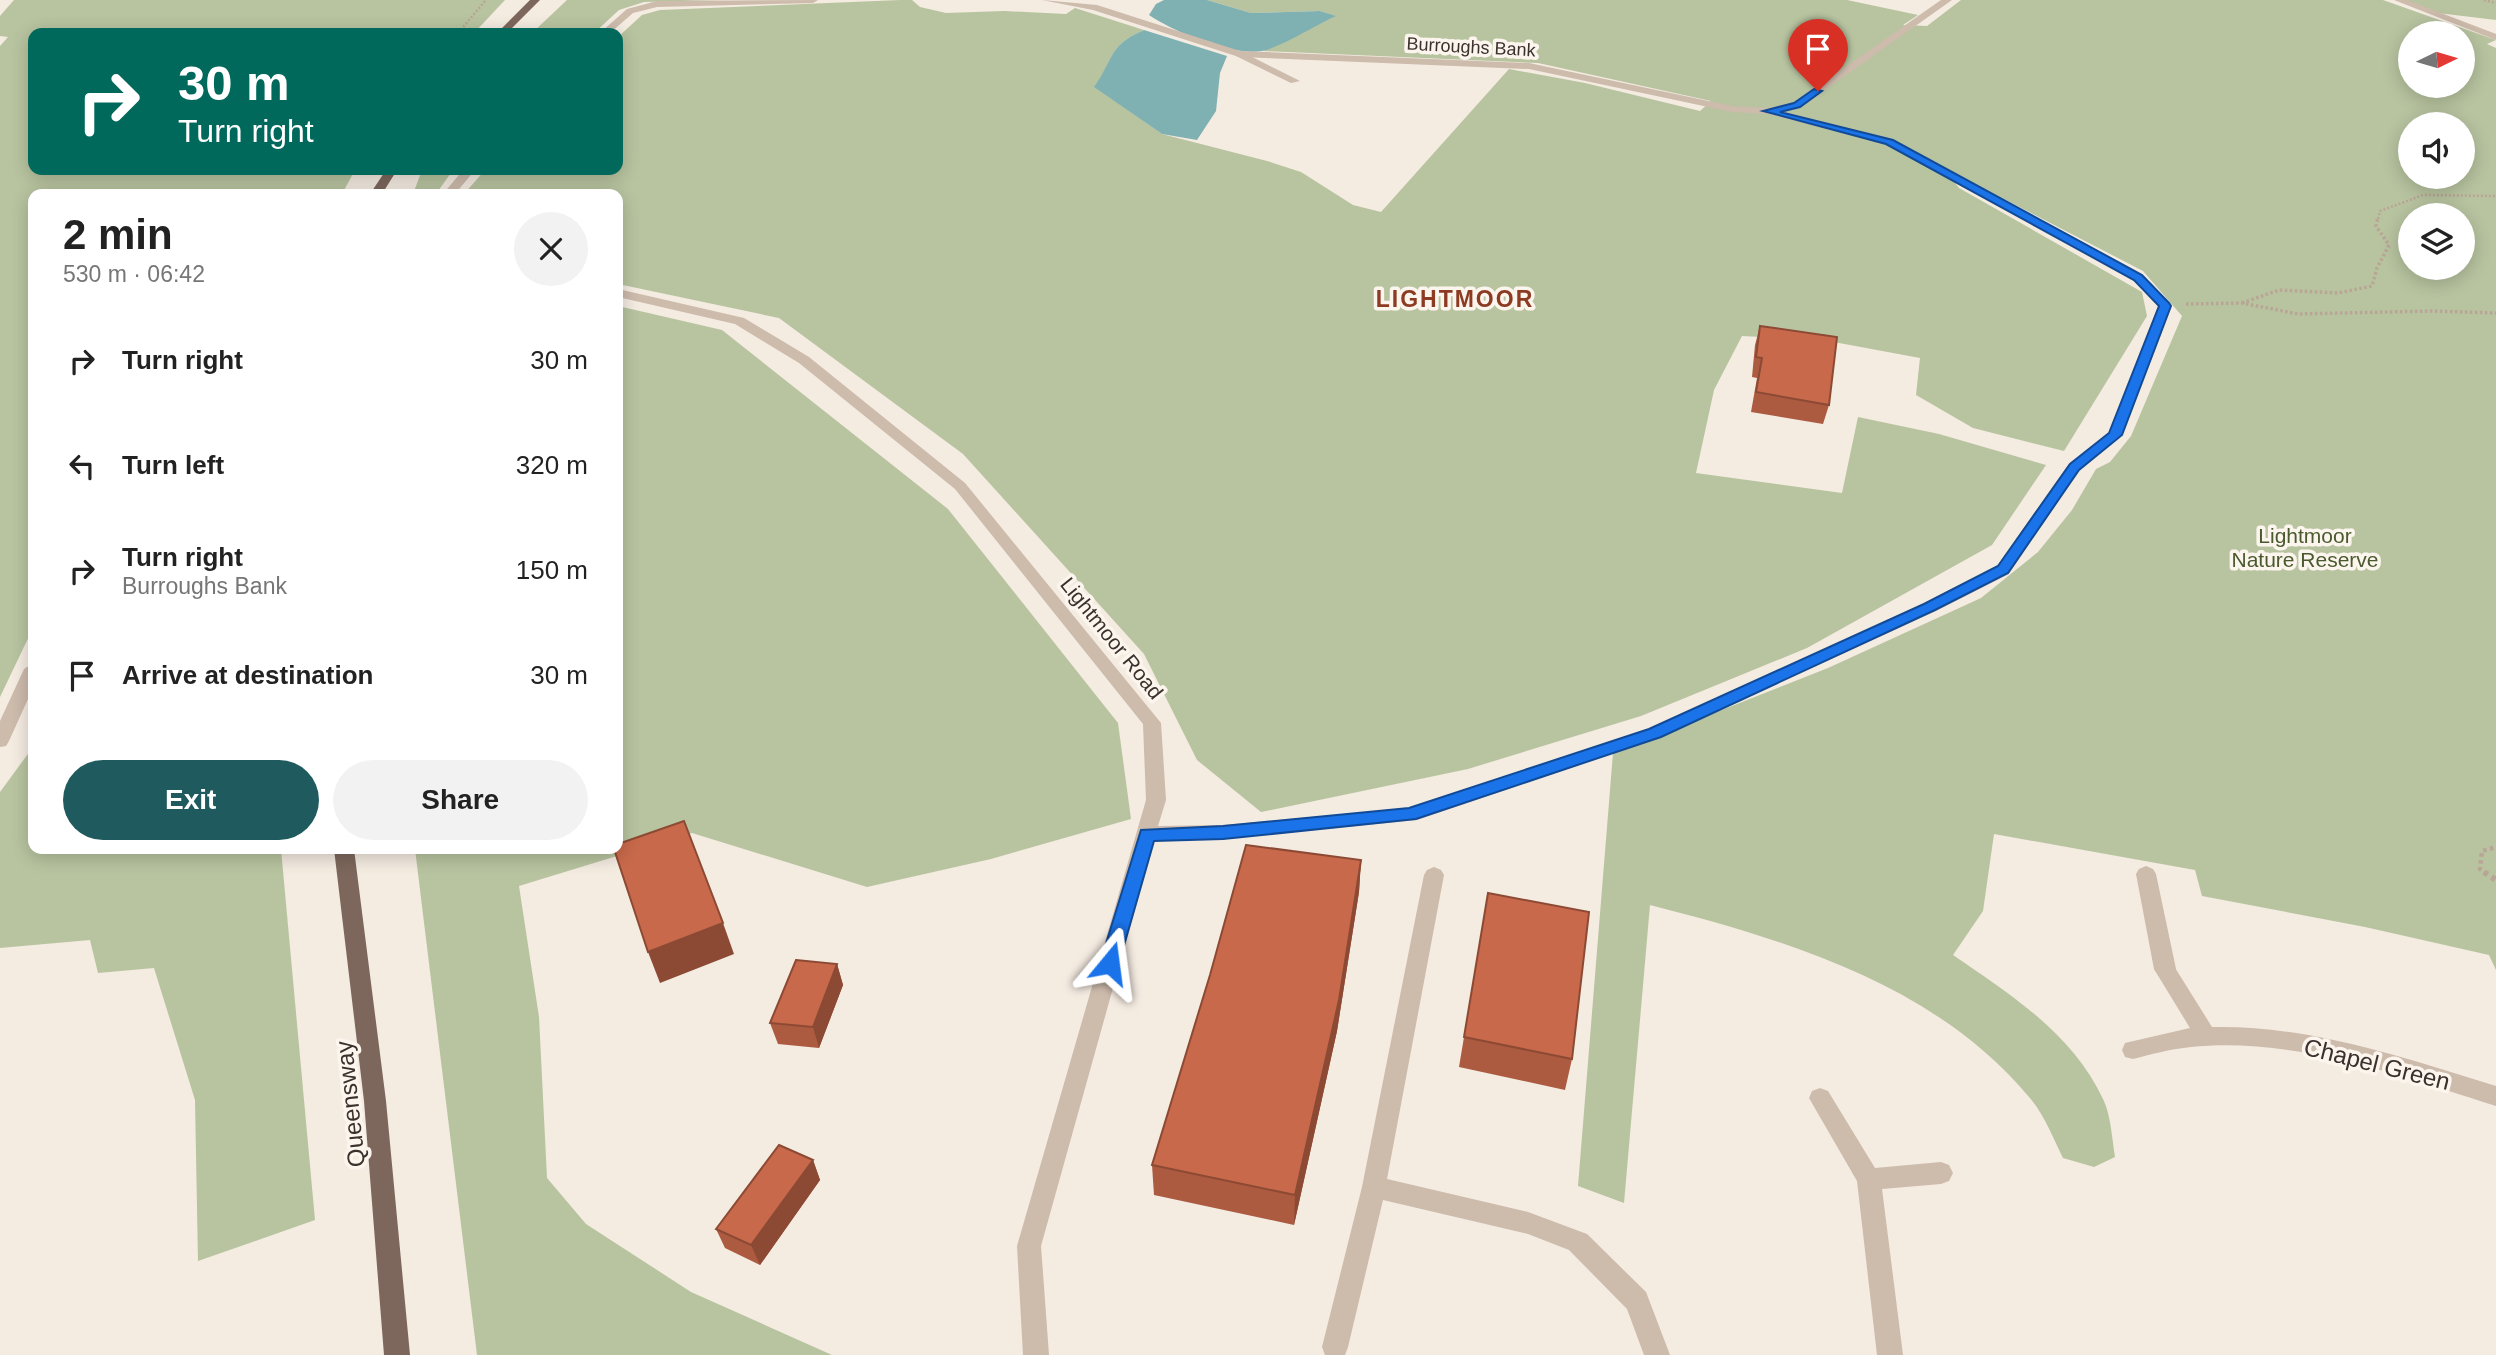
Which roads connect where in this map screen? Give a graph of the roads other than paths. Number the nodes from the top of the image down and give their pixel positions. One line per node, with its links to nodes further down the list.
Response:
1 (535, 0): 6 (main road)
2 (813, 0): 7 (street)
3 (1046, 0): 9 (street, Burroughs Bank)
4 (1947, 0): 11 (street, Burroughs Bank)
5 (2399, 0): 8 (street)
6 (507, 28)
7 (611, 28)
8 (2496, 37)
9 (1239, 54): 10 (street); 11 (street, Burroughs Bank)
10 (1295, 81)
11 (1768, 111): 17 (street)
12 (465, 175): 13 (street)
13 (453, 189)
14 (623, 294): 17 (street, Lightmoor Road)
15 (28, 680): 16 (street)
16 (0, 741)
17 (1147, 834): 30 (street, Lightmoor Road)
18 (345, 854): 29 (main road, Queensway)
19 (2146, 874): 21 (street)
20 (1434, 875): 27 (street)
21 (2206, 1036): 22 (street, Chapel Green); 23 (street, Chapel Green)
22 (2133, 1050)
23 (2496, 1096)
24 (1820, 1098): 26 (street)
25 (1941, 1173): 26 (street)
26 (1869, 1178): 32 (street)
27 (1374, 1187): 28 (street); 31 (street)
28 (1335, 1347)
29 (397, 1355)
30 (1036, 1355)
31 (1657, 1355)
32 (1890, 1355)

